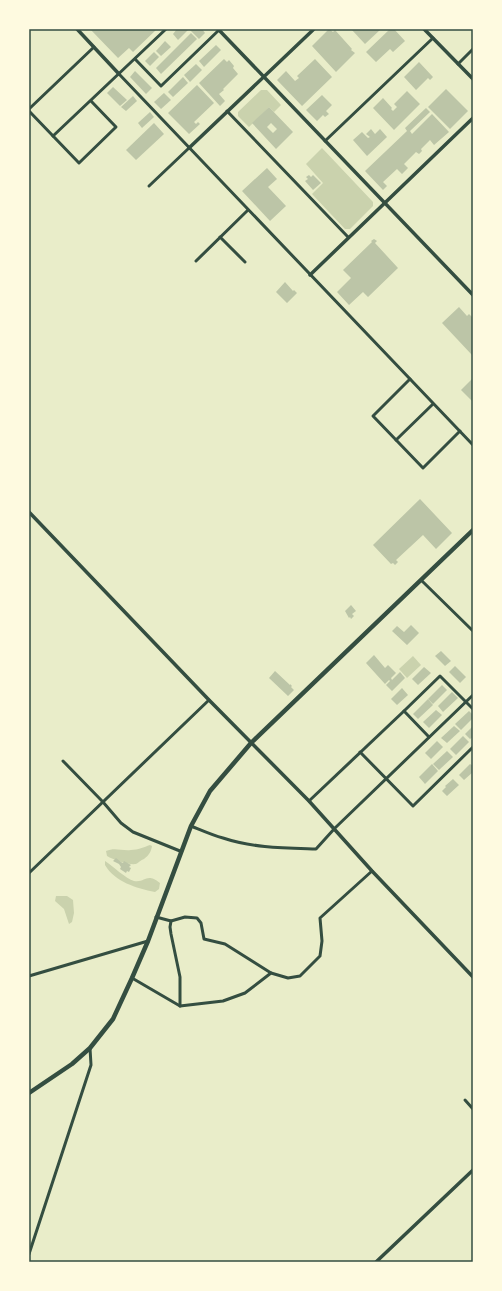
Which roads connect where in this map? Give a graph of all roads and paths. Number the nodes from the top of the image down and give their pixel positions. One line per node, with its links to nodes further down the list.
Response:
1 (77, 29): 7 (street)
2 (166, 29): 9 (street)
3 (218, 29): 9 (street); 12 (street)
4 (314, 29): 12 (street)
5 (424, 29): 6 (street)
6 (433, 38): 10 (street); 19 (street)
7 (94, 47): 11 (street); 15 (street)
8 (473, 49): 10 (street)
9 (135, 58): 11 (street)
10 (458, 64): 13 (street)
11 (119, 74): 14 (street); 20 (street)
12 (264, 76): 16 (street); 19 (street)
13 (473, 79)
14 (91, 101): 18 (street); 18 (street)
15 (29, 110): 18 (street)
16 (227, 111): 20 (street); 25 (street)
17 (473, 118): 22 (street)
18 (53, 136)
19 (325, 141): 22 (street)
20 (189, 148): 21 (street); 23 (street)
21 (150, 186)
22 (385, 203): 25 (street); 29 (street)
23 (248, 210): 24 (street); 28 (street)
24 (220, 237): 26 (street); 27 (street)
25 (348, 237): 28 (street)
26 (196, 261)
27 (245, 262)
28 (310, 275): 30 (street)
29 (473, 295)
30 (410, 379): 31 (street); 33 (street)
31 (433, 404): 32 (street); 33 (street)
32 (460, 431): 33 (street); 34 (street)
33 (396, 440)
34 (473, 445)
35 (29, 512): 40 (street)
36 (473, 530): 37 (main road)
37 (421, 580): 38 (street); 45 (main road)
38 (473, 631)
39 (473, 695): 41 (street)
40 (209, 700): 45 (street); 51 (street)
41 (466, 702): 42 (street); 43 (street); 44 (street)
42 (473, 709)
43 (404, 711): 44 (street); 47 (street)
44 (429, 737): 49 (street)
45 (251, 743): 50 (street); 52 (main road)
46 (473, 747): 49 (street)
47 (360, 752): 49 (street); 50 (street)
48 (63, 761): 51 (street)
49 (386, 779): 53 (street)
50 (309, 801): 53 (street)
51 (103, 802): 54 (street); 56 (street)
52 (191, 826): 53 (street); 54 (main road)
53 (334, 828): 55 (street)
54 (180, 851): 57 (main road)
55 (372, 870): 60 (street); 62 (street)
56 (29, 873)
57 (156, 917): 58 (street); 59 (main road)
58 (171, 921): 60 (street); 64 (street)
59 (148, 941): 61 (street); 63 (main road)
60 (271, 973): 64 (street)
61 (29, 976)
62 (473, 977)
63 (132, 978): 64 (street); 65 (main road)
64 (180, 1006)
65 (90, 1048): 66 (main road); 70 (street)
66 (29, 1093)
67 (465, 1100): 68 (street)
68 (473, 1109)
69 (473, 1170): 71 (street)
70 (29, 1254)
71 (376, 1262)

